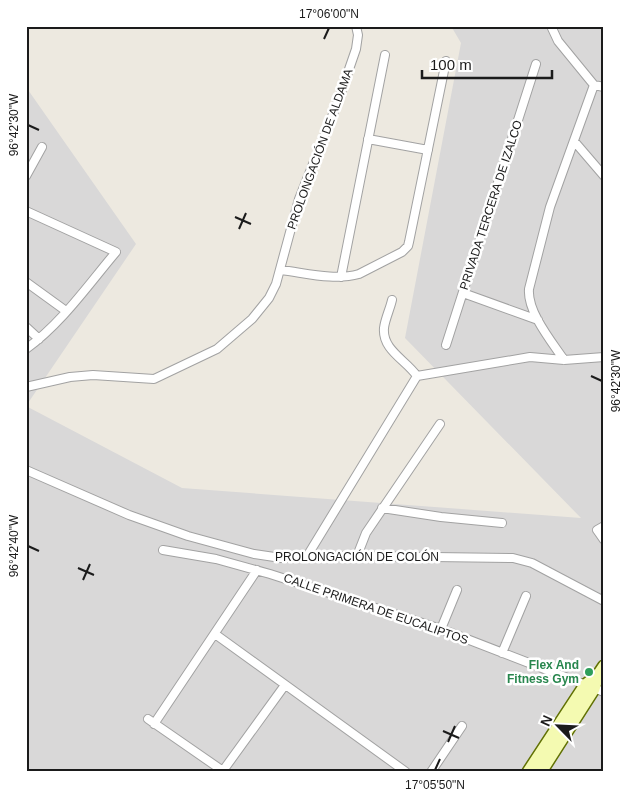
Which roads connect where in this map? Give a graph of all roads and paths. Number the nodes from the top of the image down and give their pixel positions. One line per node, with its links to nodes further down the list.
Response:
1 (356, 26): 15 (street, PROLONGACIÓN DE ALDAMA)
2 (551, 26): 6 (street)
3 (385, 55): 8 (street)
4 (446, 61): 11 (street)
5 (536, 64): 18 (street, PRIVADA TERCERA DE IZALCO)
6 (594, 85): 7 (street); 9 (street)
7 (604, 87)
8 (368, 139): 11 (street); 16 (street)
9 (574, 141): 13 (street); 21 (street)
10 (42, 147): 12 (street)
11 (428, 150): 16 (street)
12 (26, 176)
13 (604, 176)
14 (26, 211): 20 (street)
15 (281, 270): 16 (street); 29 (street, PROLONGACIÓN DE ALDAMA)
16 (341, 277)
17 (26, 282): 20 (street)
18 (463, 293): 21 (street); 24 (street, PRIVADA TERCERA DE IZALCO)
19 (392, 300): 28 (street)
20 (66, 311): 23 (street)
21 (538, 320): 27 (street)
22 (26, 326): 23 (street)
23 (39, 339): 25 (street)
24 (446, 345)
25 (26, 349)
26 (604, 357): 27 (street)
27 (564, 360): 28 (street)
28 (417, 376): 38 (street)
29 (26, 386)
30 (440, 424): 32 (street)
31 (26, 470): 38 (street, PROLONGACIÓN DE COLÓN)
32 (382, 508): 33 (street); 37 (street)
33 (502, 523)
34 (600, 528): 35 (street)
35 (604, 540)
36 (163, 550): 39 (street, CALLE PRIMERA DE EUCALIPTOS)
37 (357, 556): 38 (street, PROLONGACIÓN DE COLÓN); 42 (street, PROLONGACIÓN DE COLÓN)
38 (306, 558)
39 (257, 570): 43 (street, CALLE PRIMERA DE EUCALIPTOS); 44 (street)
40 (457, 590): 43 (street)
41 (526, 596): 45 (street)
42 (604, 601)
43 (441, 629): 45 (street, CALLE PRIMERA DE EUCALIPTOS)
44 (215, 634): 47 (street); 50 (street)
45 (502, 653): 48 (street, CALLE PRIMERA DE EUCALIPTOS)
46 (601, 671): 48 (main road)
47 (285, 685): 50 (street); 51 (street)
48 (594, 689): 53 (main road); 54 (main road)
49 (462, 726): 52 (street)
50 (223, 771)
51 (406, 772)
52 (430, 772)
53 (528, 772)
54 (541, 772)

